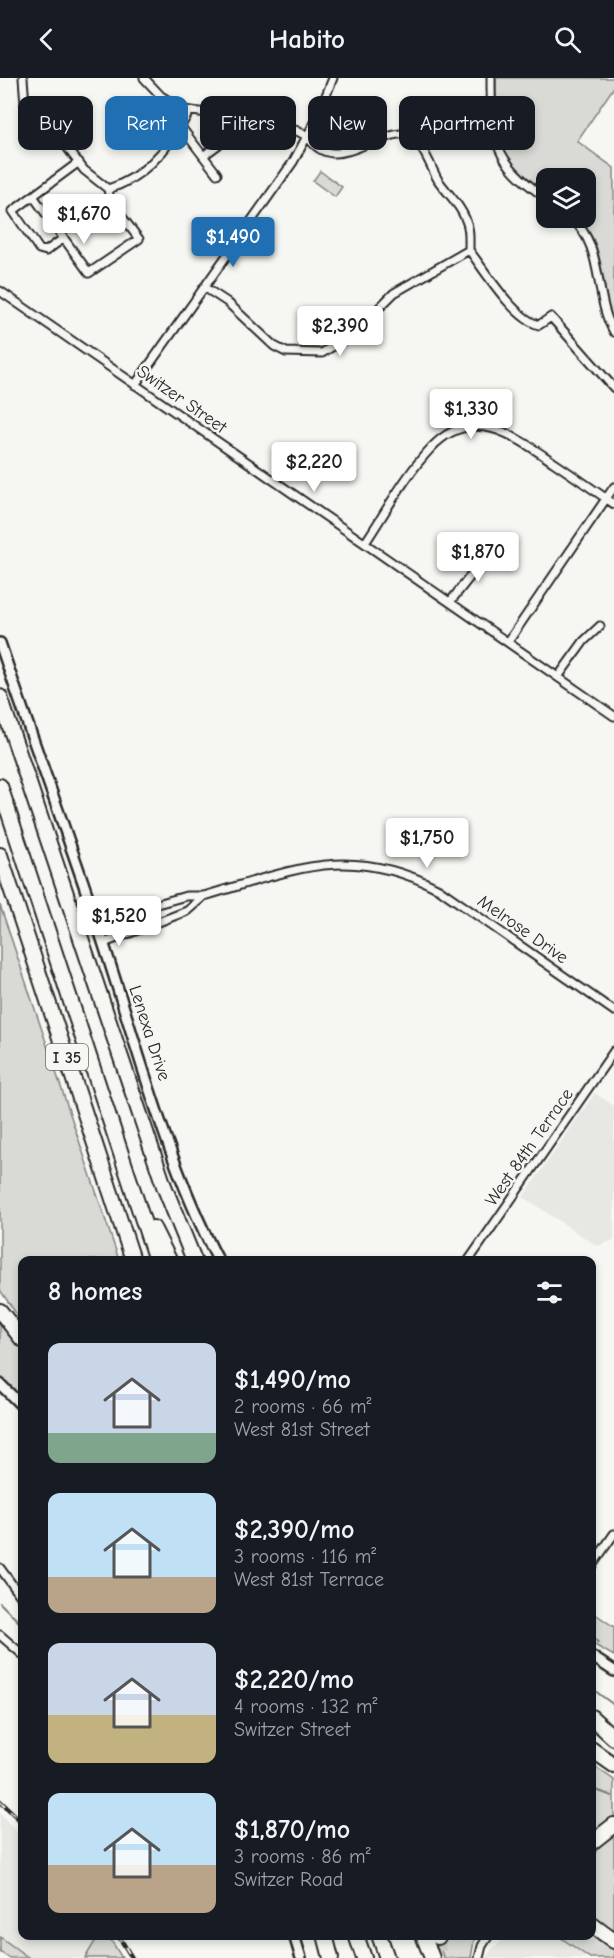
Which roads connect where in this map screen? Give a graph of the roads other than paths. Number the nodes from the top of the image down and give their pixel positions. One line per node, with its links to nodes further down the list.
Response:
1 (23, 78): 16 (street)
2 (144, 78): 5 (street)
3 (333, 78): 9 (street)
4 (491, 78): 19 (street)
5 (189, 112): 6 (street)
6 (200, 113)
7 (296, 130): 9 (street)
8 (188, 136): 15 (street)
9 (307, 136): 24 (street)
10 (387, 138): 23 (street)
11 (162, 150): 18 (street)
12 (211, 150): 15 (street)
13 (318, 150): 14 (street)
14 (345, 150)
15 (203, 156): 17 (street)
16 (79, 162): 18 (street); 20 (street)
17 (217, 174)
18 (108, 189): 22 (street)
19 (536, 190)
20 (33, 196): 22 (street); 22 (street)
21 (582, 228): 26 (street)
22 (64, 238)
23 (469, 249): 24 (street); 28 (street)
24 (204, 287): 27 (street)
25 (0, 291): 27 (street, Switzer Street)
26 (614, 332)
27 (135, 385): 34 (street, Switzer Street)
28 (614, 388)
29 (464, 408): 30 (street)
30 (468, 428): 32 (street); 34 (street)
31 (614, 487): 32 (street)
32 (606, 499): 33 (street); 38 (street)
33 (614, 504)
34 (365, 543): 36 (street, Switzer Street)
35 (491, 550): 36 (street)
36 (450, 602): 38 (street, Switzer Street)
37 (600, 626): 40 (street)
38 (508, 642): 40 (street, Switzer Street)
39 (0, 643): 46 (street, Lenexa Drive)
40 (558, 677): 42 (street, Switzer Street)
41 (0, 697): 54 (highway)
42 (614, 716)
43 (0, 786): 50 (highway, I 35)
44 (0, 855): 51 (highway, I 35)
45 (204, 896): 46 (street, Melrose Drive); 47 (street, Melrose Drive); 48 (street, Melrose Drive)
46 (96, 921): 47 (street, Lenexa Drive)
47 (104, 944): 55 (street, Lenexa Drive)
48 (614, 1011)
49 (614, 1051): 56 (street, West 84th Terrace)
50 (130, 1180): 52 (highway, I 35); 53 (highway)
51 (132, 1256)
52 (155, 1256)
53 (167, 1256)
54 (193, 1256)
55 (216, 1256)
56 (472, 1256)
57 (0, 1311): 58 (highway)
58 (18, 1334)
59 (0, 1384): 60 (street)
60 (18, 1402)
61 (614, 1534): 62 (street)
62 (596, 1560)
63 (0, 1568): 64 (street)
64 (18, 1593)
65 (0, 1635): 66 (street)
66 (18, 1651)
67 (596, 1659): 68 (street)
68 (614, 1671)
69 (596, 1722): 71 (highway)
70 (596, 1727): 71 (highway)
71 (614, 1739)
72 (596, 1752): 73 (highway)
73 (614, 1765)
74 (614, 1825): 75 (highway)
75 (596, 1839)
76 (596, 1928): 83 (highway)
77 (296, 1940): 84 (street)
78 (327, 1940): 85 (highway)
79 (358, 1940): 86 (highway)
80 (381, 1940): 87 (highway)
81 (425, 1940): 88 (highway)
82 (487, 1940): 89 (street)
83 (614, 1941)
84 (301, 1958)
85 (332, 1958)
86 (364, 1958)
87 (387, 1958)
88 (432, 1958)
89 (478, 1958)

